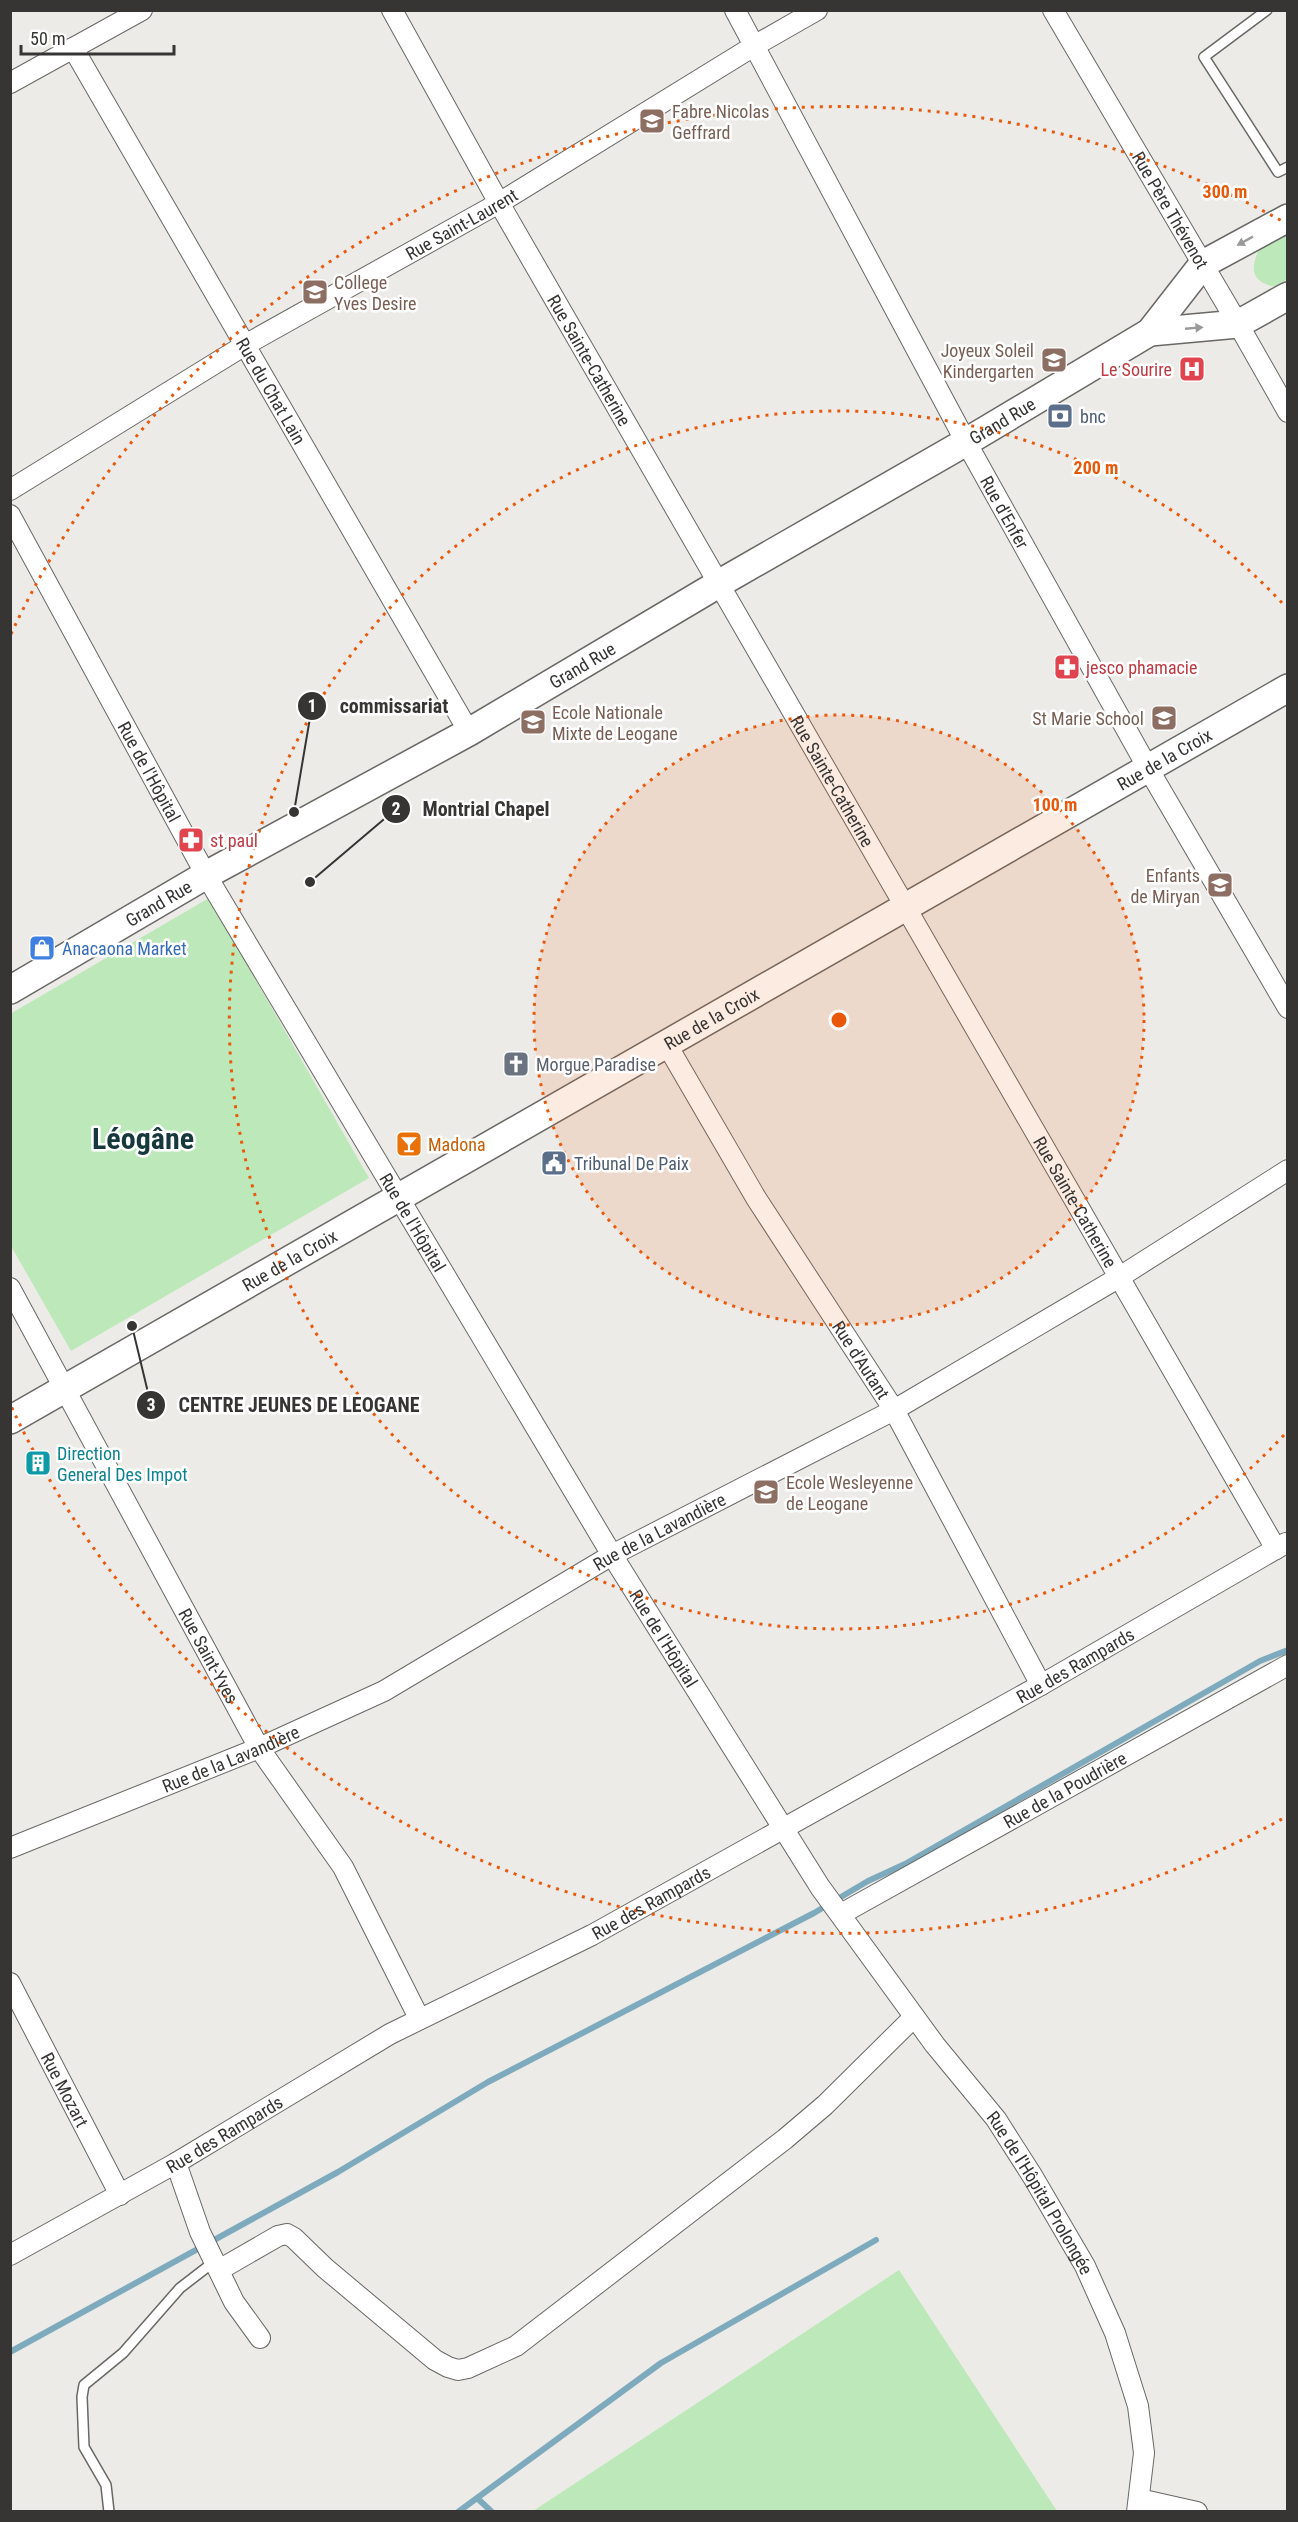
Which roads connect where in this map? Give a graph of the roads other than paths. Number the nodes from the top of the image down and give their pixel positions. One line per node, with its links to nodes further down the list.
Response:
1 (142, 10): 8 (street)
2 (392, 10): 11 (street, Rue Sainte-Catherine)
3 (735, 10): 7 (street, Rue d'Enfer)
4 (817, 10): 7 (street, Rue Saint-Laurent)
5 (1053, 10): 13 (street, Rue Père Thévenot)
6 (1267, 10): 10 (lane)
7 (754, 46): 11 (street, Rue Saint-Laurent); 19 (street, Rue d'Enfer)
8 (73, 48): 9 (street); 17 (street, Rue du Chat Lain)
9 (10, 83)
10 (1287, 167)
11 (500, 203): 17 (street, Rue Saint-Laurent); 22 (street, Rue Sainte-Catherine)
12 (1287, 218): 13 (street, Grand Rue, one-way to 13)
13 (1203, 264): 15 (street, Rue Père Thévenot); 16 (street, Grand Rue)
14 (1287, 296): 15 (street, Grand Rue)
15 (1238, 324): 16 (street, Grand Rue, one-way to 15); 18 (street, Rue Père Thévenot)
16 (1150, 332): 19 (street, Grand Rue)
17 (245, 345): 20 (street, Rue Saint-Laurent); 24 (street, Rue du Chat Lain)
18 (1287, 412)
19 (966, 442): 22 (street, Grand Rue); 25 (street, Rue d'Enfer)
20 (10, 490)
21 (10, 515): 26 (street, Rue de l'Hôpital)
22 (720, 583): 24 (street, Grand Rue); 27 (street, Rue Sainte-Catherine)
23 (1287, 688): 25 (street, Rue de la Croix)
24 (469, 732): 26 (street, Grand Rue)
25 (1149, 770): 27 (street, Rue de la Croix); 29 (street, Rue d'Enfer)
26 (206, 874): 28 (street, Grand Rue); 32 (street, Rue de l'Hôpital)
27 (906, 908): 30 (street, Rue de la Croix); 33 (street, Rue Sainte-Catherine)
28 (10, 990)
29 (1287, 1008)
30 (667, 1045): 32 (street, Rue de la Croix); 36 (street, Rue d'Autant)
31 (1287, 1170): 33 (street, Rue de la Lavandière)
32 (400, 1197): 35 (street, Rue de la Croix); 39 (street, Rue de l'Hôpital)
33 (1118, 1278): 36 (street, Rue de la Lavandière); 38 (street, Rue Sainte-Catherine)
34 (10, 1288): 35 (street, Rue Saint-Yves)
35 (67, 1389): 37 (street, Rue de la Croix); 42 (street, Rue Saint-Yves)
36 (894, 1410): 39 (street, Rue de la Lavandière); 41 (street, Rue d'Autant)
37 (10, 1420)
38 (1282, 1545): 41 (street, Rue des Rampards)
39 (612, 1555): 42 (street, Rue de la Lavandière); 43 (street, Rue de l'Hôpital)
40 (1287, 1665): 45 (street, Rue de la Poudrière)
41 (1041, 1685): 43 (street, Rue des Rampards)
42 (259, 1748): 44 (street, Rue de la Lavandière); 48 (street, Rue Saint-Yves)
43 (785, 1828): 45 (street, Rue de l'Hôpital); 48 (street, Rue des Rampards)
44 (10, 1848)
45 (842, 1914): 47 (street, Rue de l'Hôpital Prolongée)
46 (10, 1983): 50 (street, Rue Mozart)
47 (914, 2017): 52 (street); 54 (street, Rue de l'Hôpital Prolongée)
48 (419, 2018): 49 (street, Rue des Rampards)
49 (176, 2163): 50 (street, Rue des Rampards); 52 (street)
50 (120, 2195): 51 (street, Rue des Rampards)
51 (10, 2255)
52 (217, 2266): 53 (street); 55 (lane)
53 (260, 2338)
54 (1138, 2505): 56 (street)
55 (109, 2511)
56 (1197, 2511)

